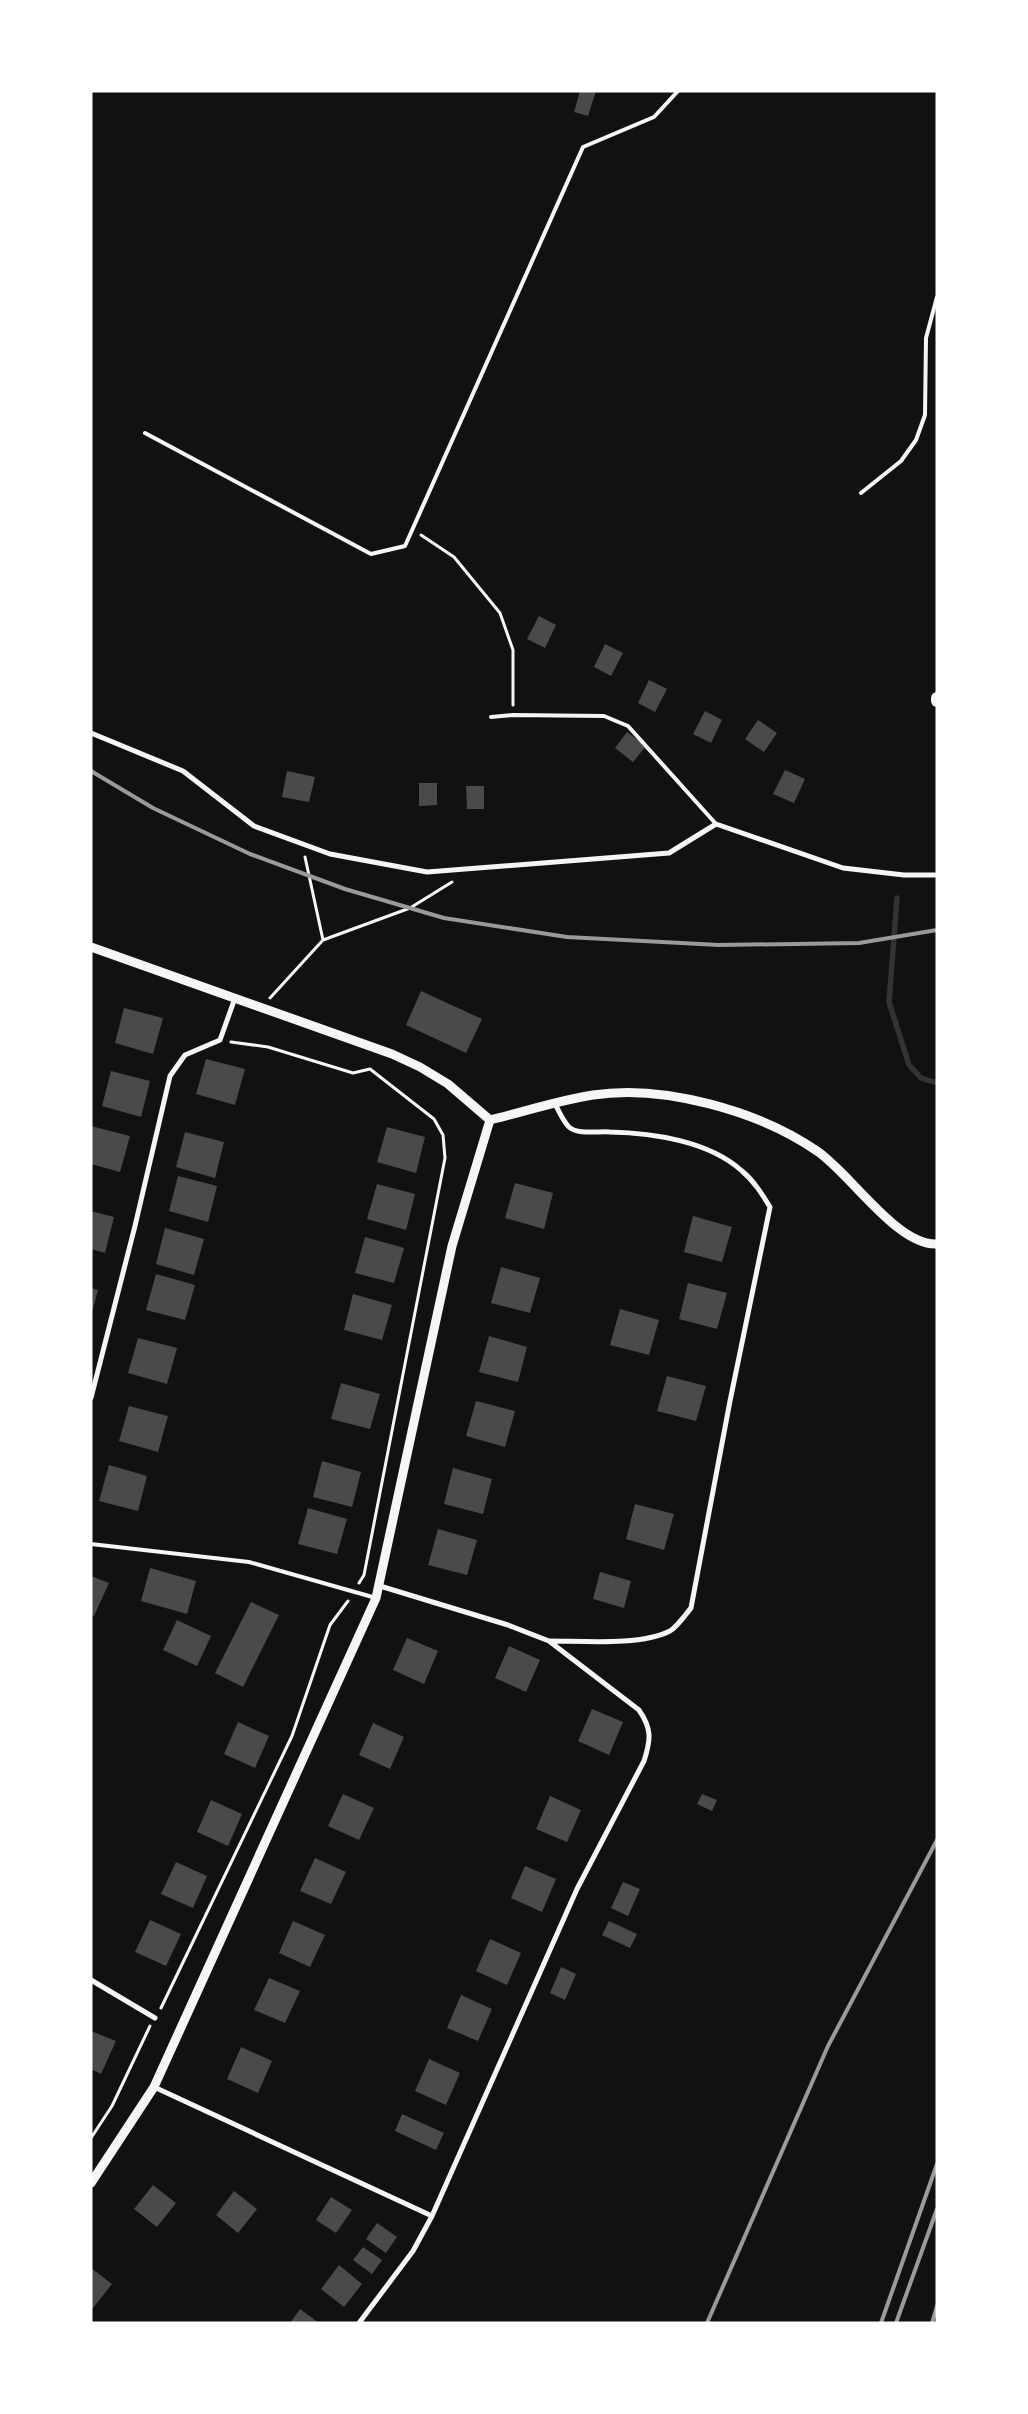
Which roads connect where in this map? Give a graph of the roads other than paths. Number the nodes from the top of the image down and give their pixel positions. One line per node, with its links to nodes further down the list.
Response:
1 (678, 91): 3 (lane)
2 (937, 296): 4 (lane)
3 (145, 433)
4 (861, 493)
5 (491, 717): 7 (lane)
6 (91, 733): 7 (street)
7 (716, 824): 8 (street)
8 (937, 875)
9 (91, 947): 10 (street)
10 (235, 998): 12 (street); 14 (street)
11 (555, 1104): 12 (street); 13 (street); 18 (street)
12 (490, 1120): 16 (street)
13 (937, 1244)
14 (91, 1398)
15 (91, 1544): 17 (lane)
16 (380, 1586): 17 (street); 18 (street)
17 (376, 1598): 21 (street)
18 (549, 1641): 23 (street)
19 (91, 1980): 20 (street)
20 (156, 2018)
21 (154, 2087): 22 (street); 23 (street)
22 (91, 2183)
23 (432, 2216): 24 (street)
24 (359, 2323)

